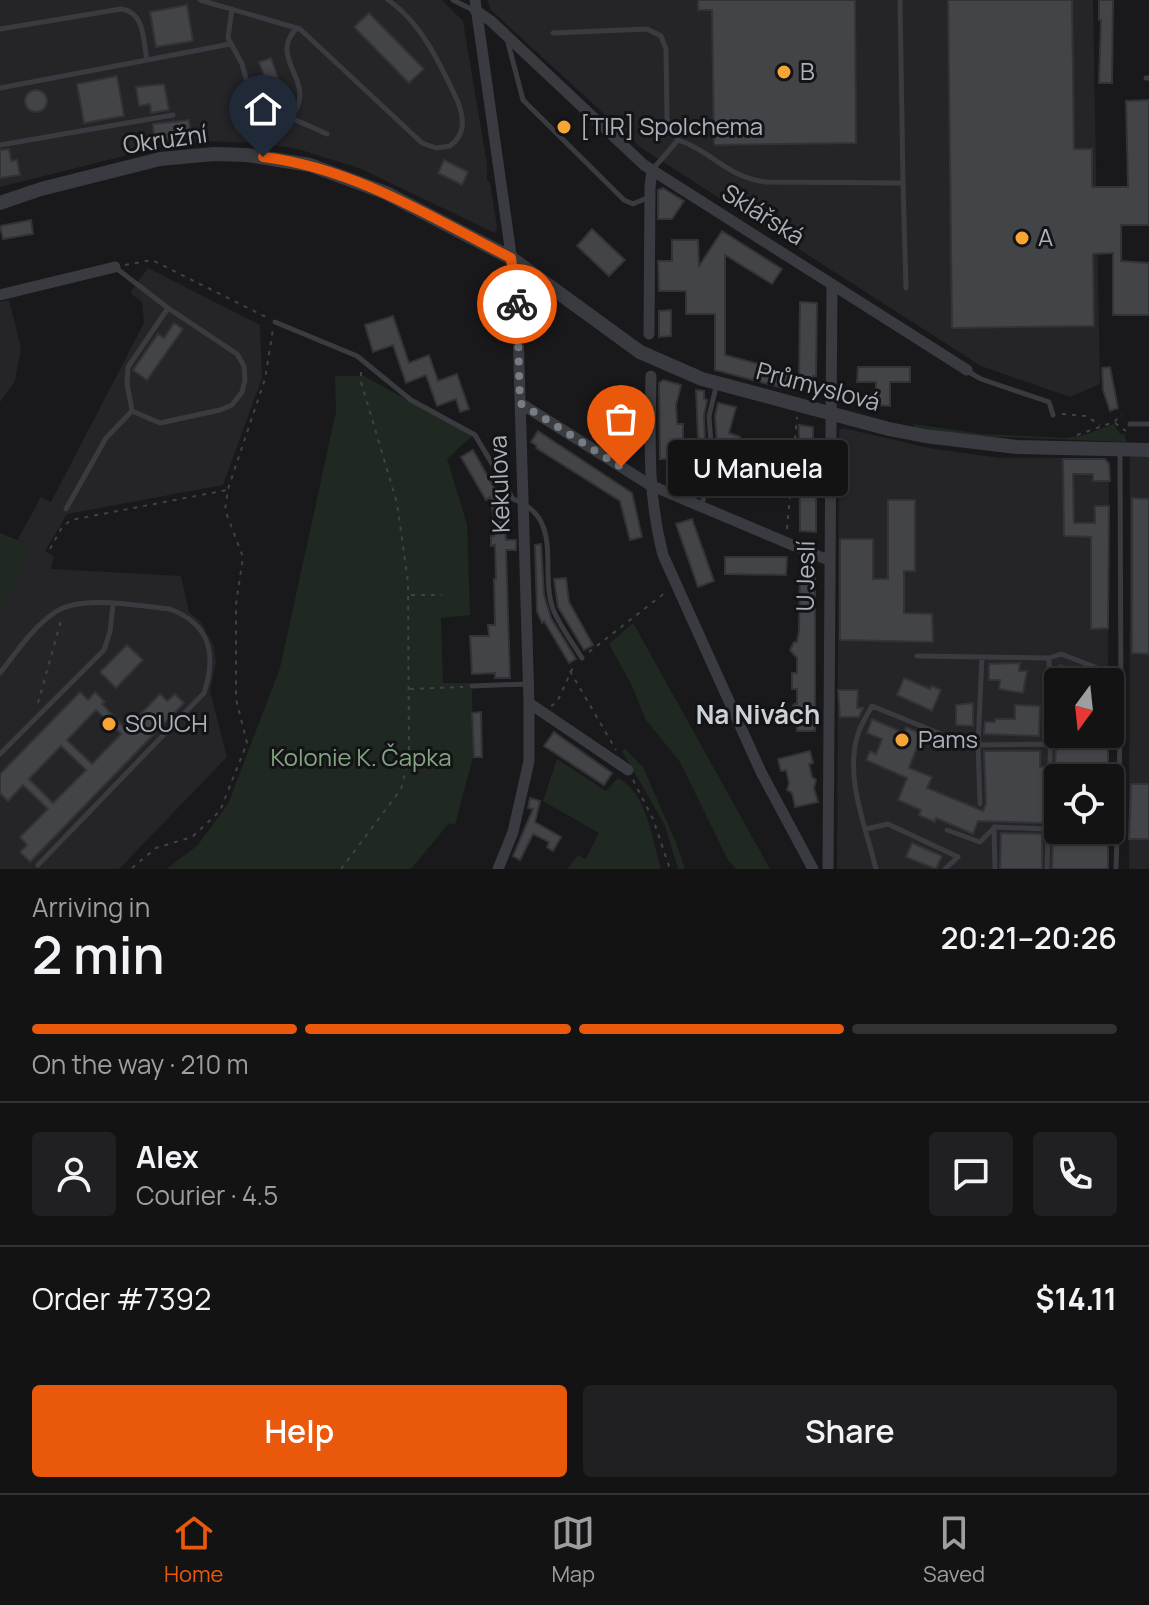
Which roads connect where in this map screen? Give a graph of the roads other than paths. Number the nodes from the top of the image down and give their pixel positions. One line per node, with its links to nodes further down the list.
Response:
1 (200, 0): 6 (lane)
2 (388, 0): 7 (lane)
3 (453, 0): 5 (lane)
4 (900, 0): 22 (lane)
5 (475, 5): 10 (street, Sklářská); 25 (street, Kekulova)
6 (232, 9): 7 (lane); 11 (lane)
7 (297, 28): 16 (lane)
8 (0, 29): 12 (lane)
9 (553, 33): 19 (lane)
10 (506, 36): 21 (street, Sklářská); 23 (lane)
11 (230, 44): 12 (lane); 13 (lane)
12 (147, 60): 14 (lane)
13 (247, 82)
14 (0, 88)
15 (173, 115): 20 (lane)
16 (288, 116): 17 (lane); 18 (lane)
17 (268, 120)
18 (327, 134)
19 (678, 140): 21 (lane); 22 (lane)
20 (0, 145)
21 (652, 170): 23 (street); 27 (street, Sklářská)
22 (903, 183): 28 (lane)
23 (650, 196): 32 (street)
24 (0, 203): 25 (street, Okružní)
25 (511, 258): 35 (street, Průmyslová); 36 (street, Kekulova)
26 (115, 267): 29 (street); 30 (lane)
27 (832, 284): 33 (street, Sklářská); 38 (street, U Jeslí)
28 (906, 288)
29 (0, 295)
30 (168, 308): 37 (lane); 37 (lane)
31 (275, 322): 45 (lane)
32 (649, 334)
33 (967, 370): 39 (lane, Sklářská)
34 (651, 376): 44 (street)
35 (717, 383): 38 (street, Průmyslová); 46 (lane)
36 (520, 403): 44 (street); 45 (street, Kekulova)
37 (132, 411): 47 (lane)
38 (832, 414): 42 (street, Průmyslová); 48 (street, U Jeslí)
39 (1053, 414)
40 (1130, 424): 41 (lane)
41 (1149, 424)
42 (1120, 449): 43 (street, Průmyslová); 56 (lane)
43 (1149, 450)
44 (650, 485): 46 (street); 74 (street)
45 (523, 503): 52 (lane); 58 (street, Kekulova)
46 (701, 507): 48 (street)
47 (66, 509)
48 (828, 560): 75 (street, U Jeslí)
49 (113, 604): 57 (lane); 64 (lane); 72 (lane)
50 (917, 656): 51 (lane)
51 (982, 657): 53 (lane); 62 (lane)
52 (582, 658)
53 (1049, 658): 54 (lane); 55 (lane)
54 (1050, 668)
55 (1097, 668)
56 (1121, 668)
57 (0, 673)
58 (528, 684): 59 (lane); 60 (street, Kekulova)
59 (472, 686)
60 (529, 703): 65 (street); 73 (street, Kekulova)
61 (1044, 744): 62 (lane)
62 (978, 745): 66 (lane); 68 (lane)
63 (1120, 748): 80 (lane)
64 (0, 754)
65 (628, 770)
66 (980, 804)
67 (994, 827): 69 (lane); 70 (lane); 78 (lane)
68 (866, 829): 76 (lane); 77 (lane)
69 (1044, 829)
70 (947, 830)
71 (1047, 844): 79 (lane)
72 (38, 865)
73 (498, 869)
74 (813, 869)
75 (828, 869)
76 (876, 869)
77 (945, 869)
78 (995, 869)
79 (1047, 869)
80 (1116, 869)

